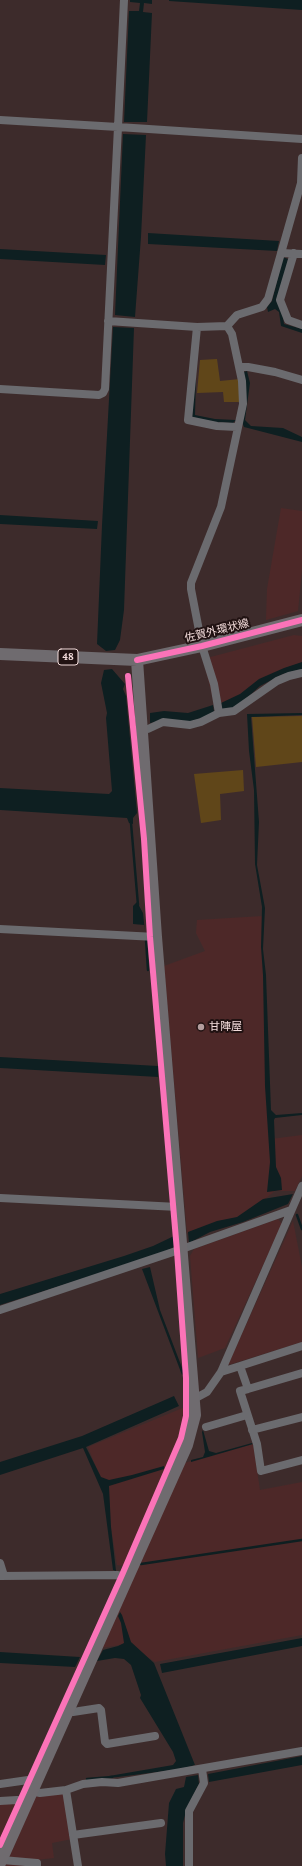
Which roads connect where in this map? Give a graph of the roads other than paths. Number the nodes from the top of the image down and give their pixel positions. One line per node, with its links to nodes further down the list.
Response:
1 (124, 1): 3 (street)
2 (0, 120): 3 (street)
3 (118, 127): 4 (street); 8 (street)
4 (302, 139)
5 (302, 158): 6 (street)
6 (281, 253): 7 (street); 10 (street)
7 (298, 253): 9 (street)
8 (108, 321): 11 (street); 14 (street)
9 (302, 325)
10 (227, 326): 11 (street); 12 (street)
11 (197, 327): 15 (street)
12 (240, 367): 13 (street); 15 (street)
13 (302, 380)
14 (0, 389)
15 (237, 427): 17 (street)
16 (302, 620): 17 (main road, 佐賀外環状線 / 48)
17 (202, 646): 19 (main road, 佐賀外環状線 / 48); 21 (street)
18 (0, 654): 19 (main road, 48)
19 (137, 660): 22 (main road)
20 (302, 673): 21 (street)
21 (219, 713): 22 (street)
22 (141, 729): 24 (main road)
23 (0, 929): 24 (street)
24 (156, 937): 27 (main road)
25 (302, 1186): 28 (street)
26 (0, 1198): 27 (street)
27 (178, 1207): 29 (main road)
28 (291, 1210): 29 (street); 33 (street)
29 (182, 1249): 30 (street); 36 (main road)
30 (0, 1310)
31 (302, 1346): 32 (street)
32 (240, 1366): 33 (street); 35 (street)
33 (221, 1372): 36 (street)
34 (302, 1373): 35 (street)
35 (248, 1389): 37 (street)
36 (194, 1399): 44 (main road)
37 (247, 1415): 39 (street); 40 (street)
38 (302, 1416): 40 (street)
39 (206, 1427)
40 (252, 1430): 41 (street)
41 (302, 1460)
42 (0, 1563): 43 (street)
43 (2, 1576): 44 (street)
44 (127, 1577): 45 (main road)
45 (68, 1710): 46 (street); 51 (main road)
46 (155, 1736)
47 (302, 1751): 48 (street)
48 (202, 1769): 50 (street); 58 (street)
49 (0, 1784): 51 (street)
50 (66, 1790): 51 (street); 54 (street)
51 (31, 1791): 52 (street); 55 (main road)
52 (0, 1801)
53 (162, 1823): 54 (street)
54 (73, 1835): 57 (street)
55 (1, 1862): 56 (street)
56 (37, 1866)
57 (78, 1866)
58 (189, 1866)

